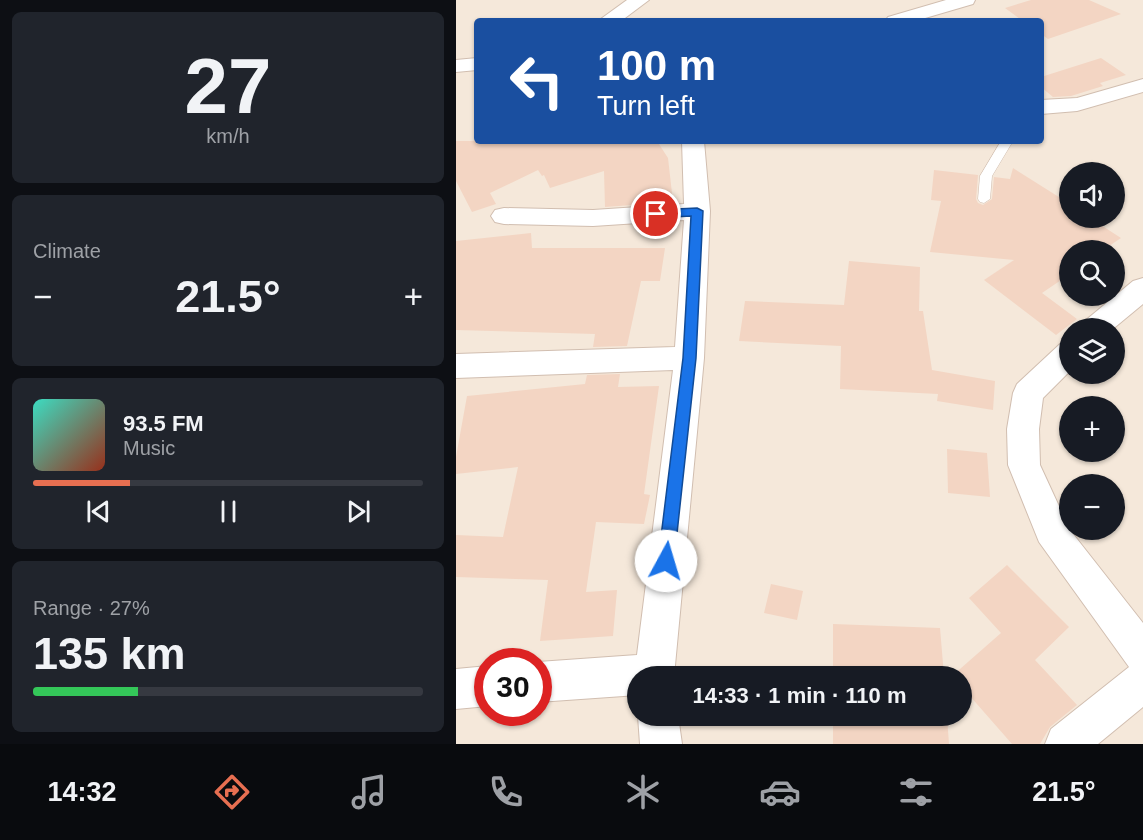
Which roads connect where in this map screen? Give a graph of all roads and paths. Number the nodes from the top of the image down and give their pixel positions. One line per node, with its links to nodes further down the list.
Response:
1 (640, 0): 3 (street)
2 (966, 0): 4 (street)
3 (613, 18)
4 (911, 18)
5 (474, 64): 6 (street)
6 (456, 66)
7 (1143, 85): 8 (street)
8 (1044, 108)
9 (693, 144): 12 (street)
10 (1005, 144): 11 (lane)
11 (984, 199)
12 (697, 211): 13 (street); 16 (street)
13 (504, 216)
14 (1143, 288): 15 (street)
15 (1108, 318)
16 (689, 358): 18 (street); 20 (street)
17 (1059, 363): 19 (street)
18 (456, 366)
19 (1143, 654)
20 (655, 666)
21 (627, 677): 22 (street)
22 (552, 681)
23 (1143, 681): 28 (street)
24 (474, 687): 25 (street)
25 (456, 688)
26 (659, 726): 27 (street)
27 (661, 744)
28 (1066, 744)

